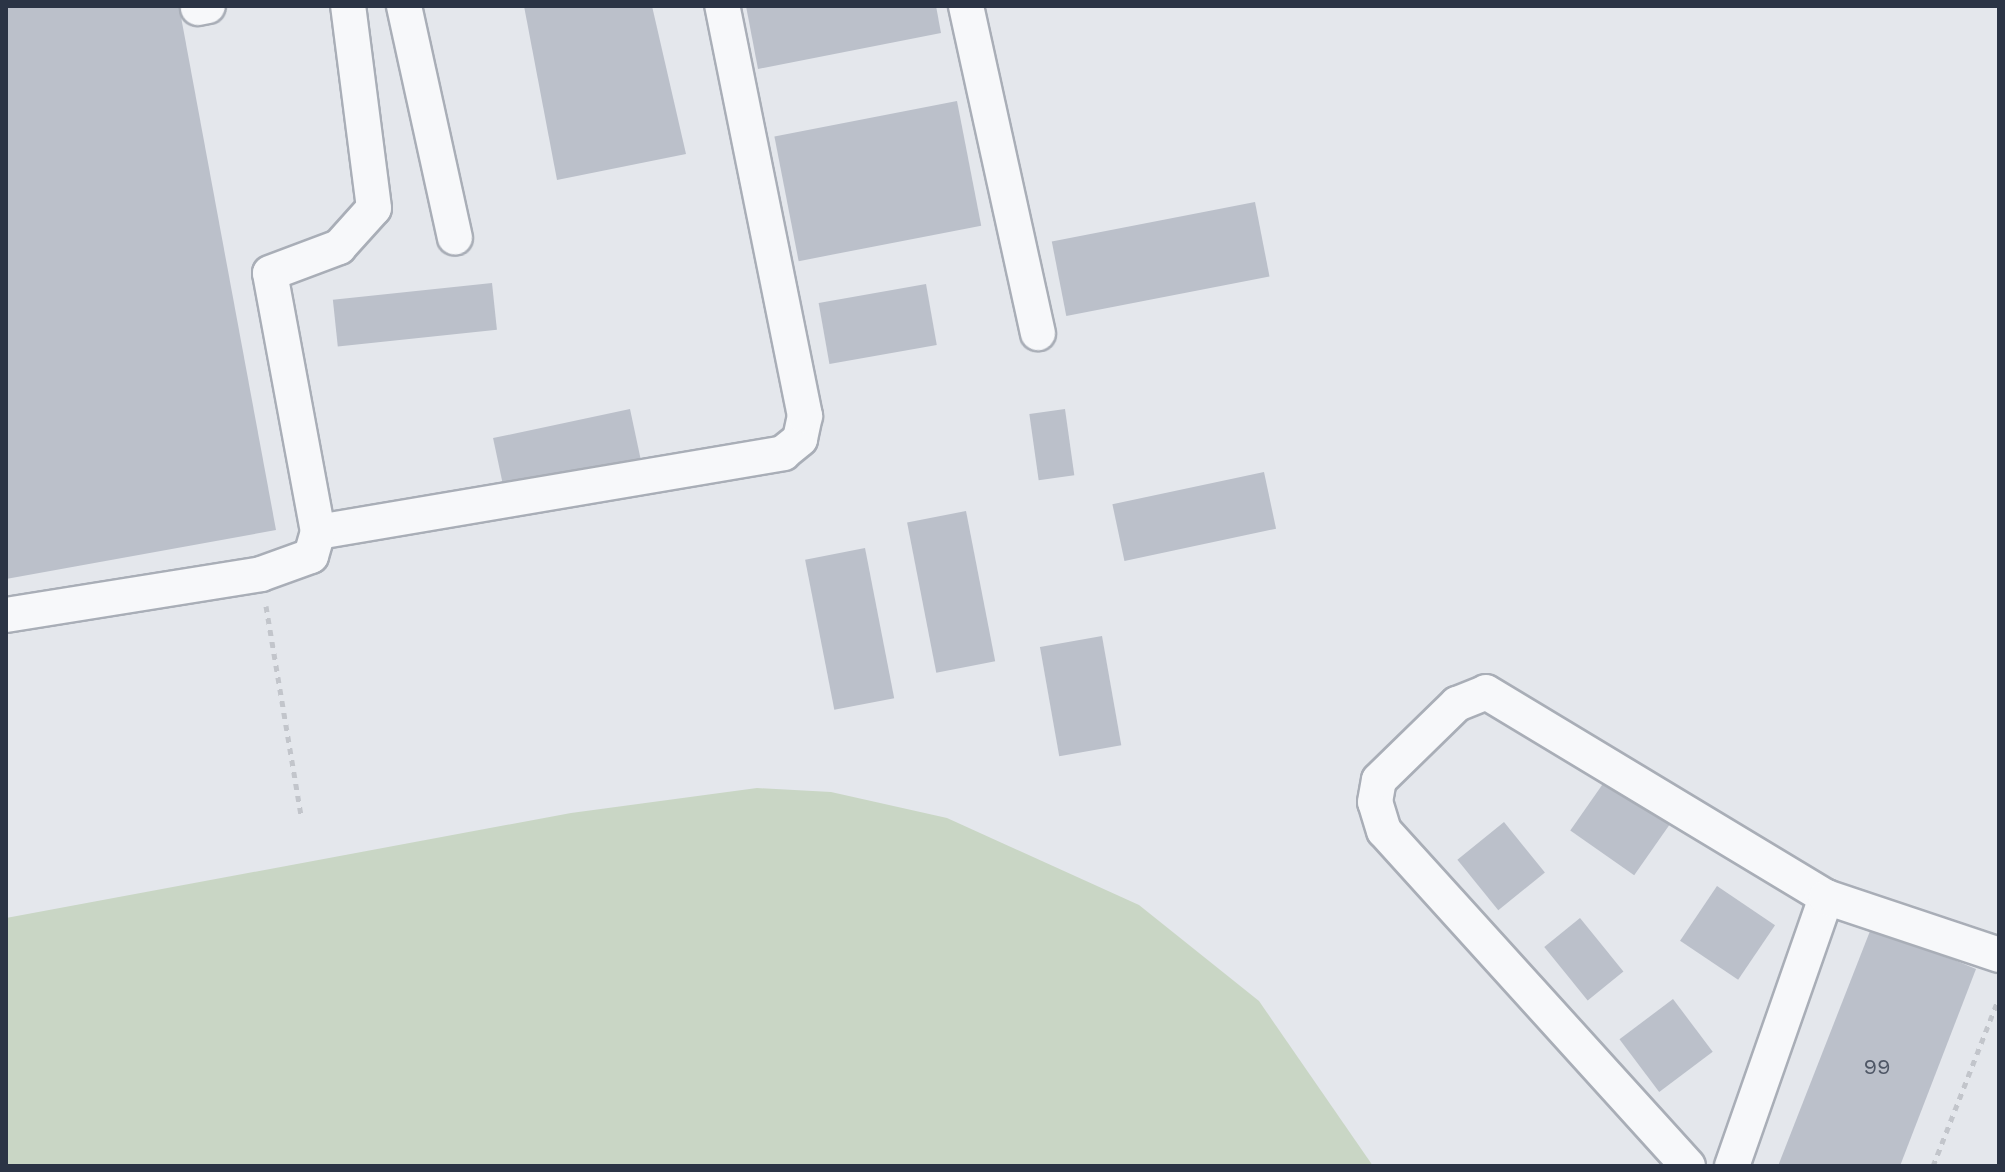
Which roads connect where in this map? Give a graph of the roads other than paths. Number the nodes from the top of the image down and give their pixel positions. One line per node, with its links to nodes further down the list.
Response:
1 (348, 6): 7 (lane)
2 (404, 6): 5 (lane)
3 (722, 6): 7 (lane)
4 (966, 6): 6 (lane)
5 (455, 237)
6 (1038, 333)
7 (318, 532): 8 (lane)
8 (6, 615)
9 (1826, 897): 10 (lane); 11 (lane); 12 (lane)
10 (1999, 955)
11 (1688, 1166)
12 (1732, 1166)

